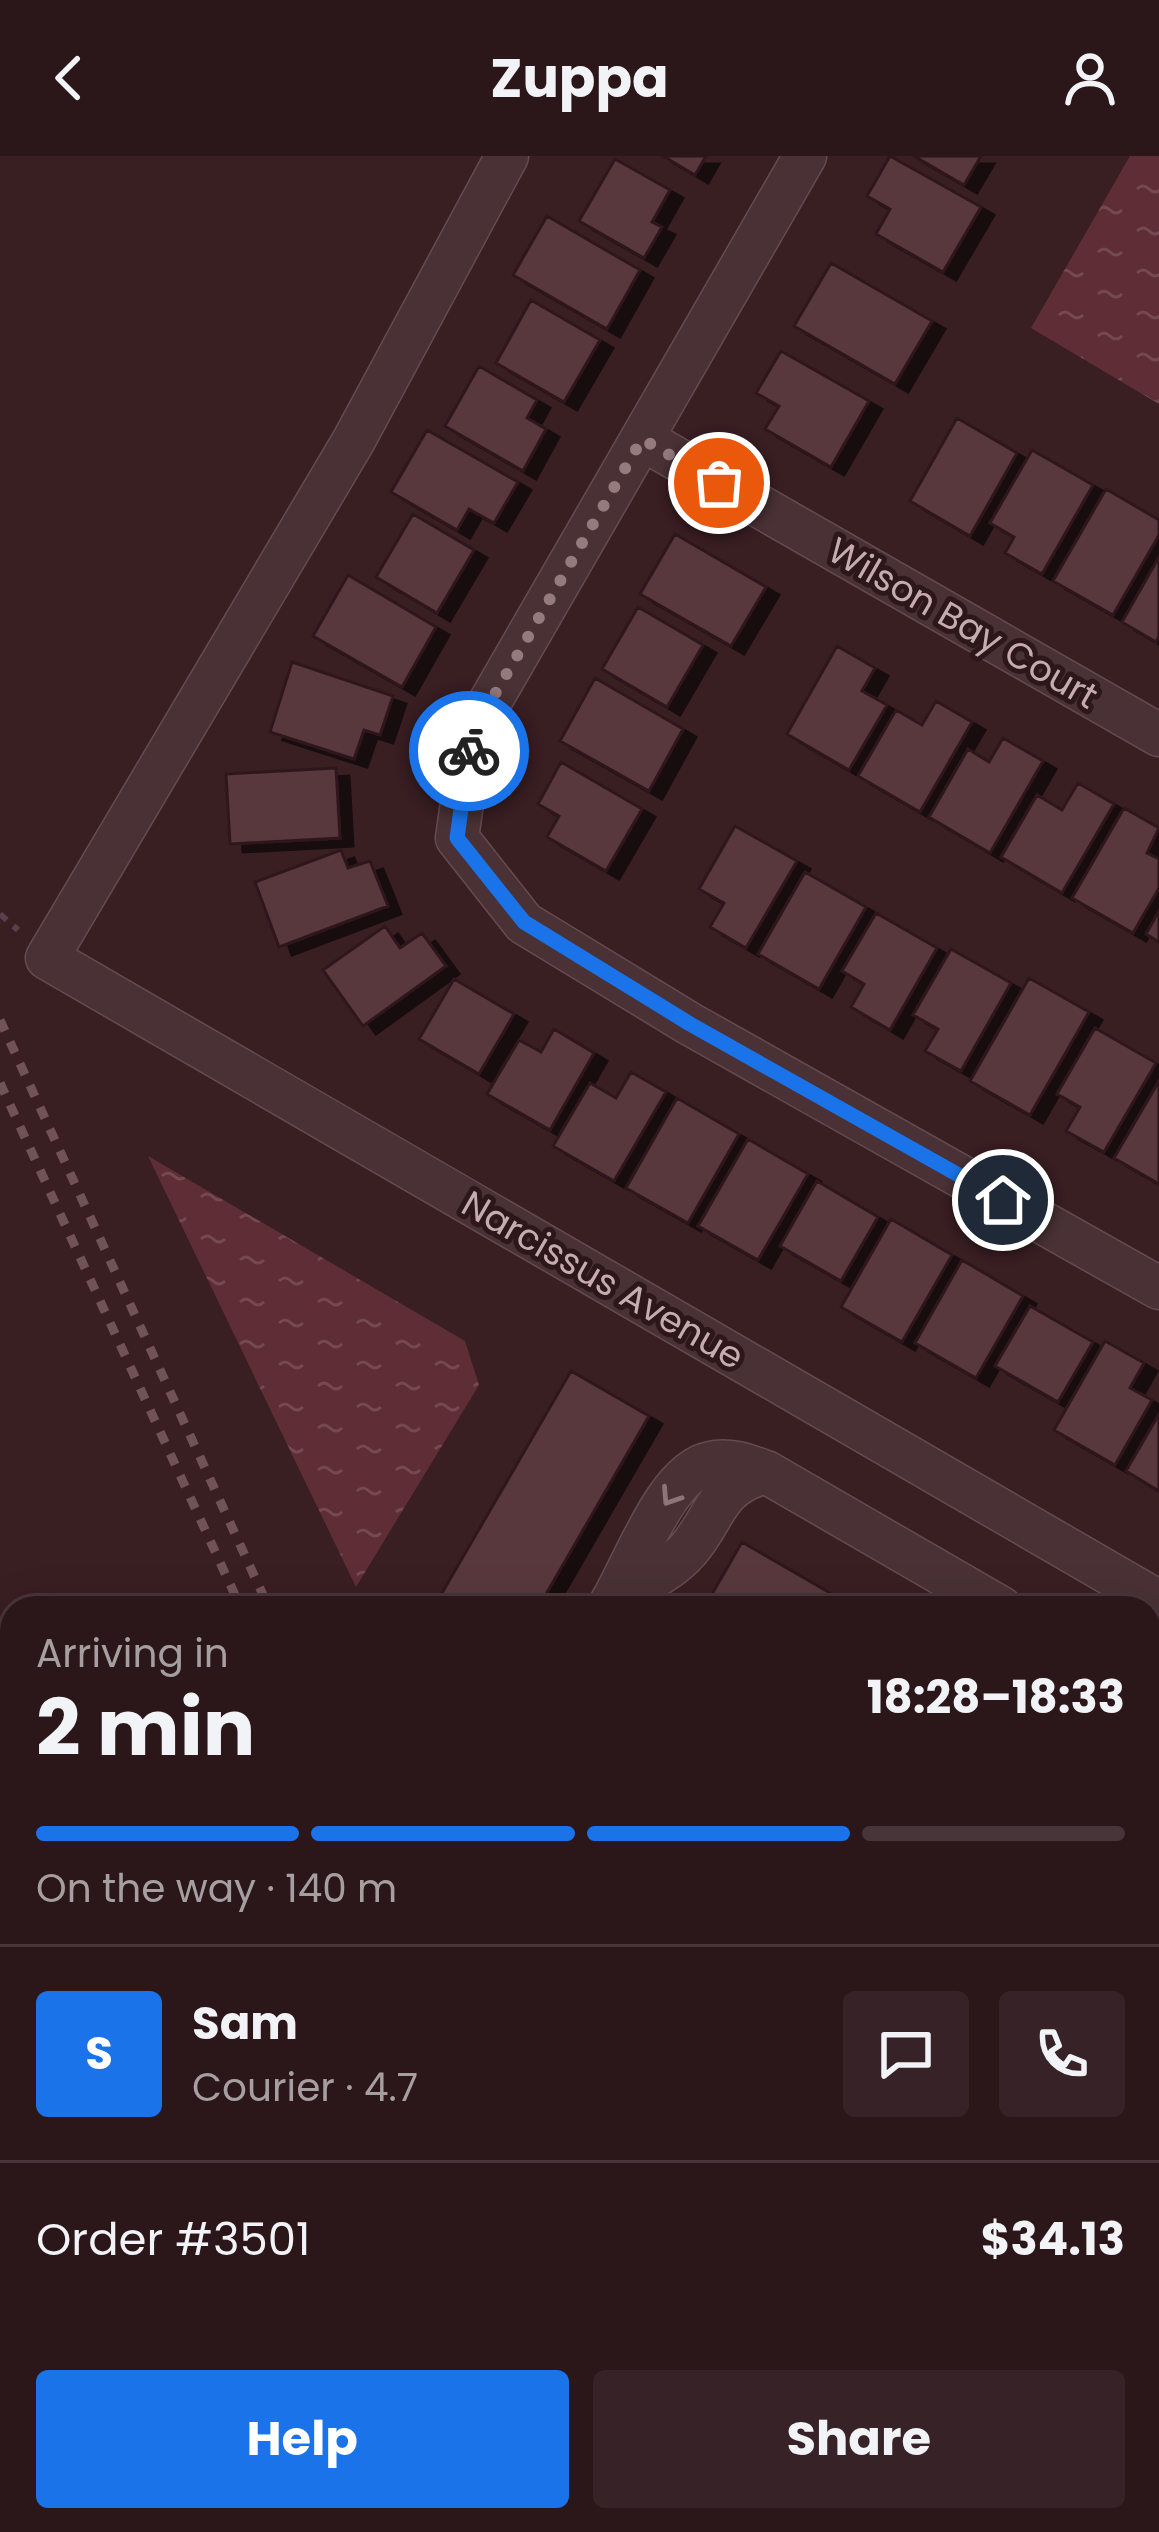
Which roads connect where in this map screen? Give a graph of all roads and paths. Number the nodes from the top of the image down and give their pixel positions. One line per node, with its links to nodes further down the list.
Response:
1 (507, 156): 8 (street, Narcissus Avenue)
2 (805, 156): 3 (street)
3 (642, 439): 4 (street, Wilson Bay Court); 5 (street)
4 (1159, 735)
5 (1159, 1288)
6 (615, 1596): 7 (street)
7 (980, 1596)
8 (1149, 1596)

